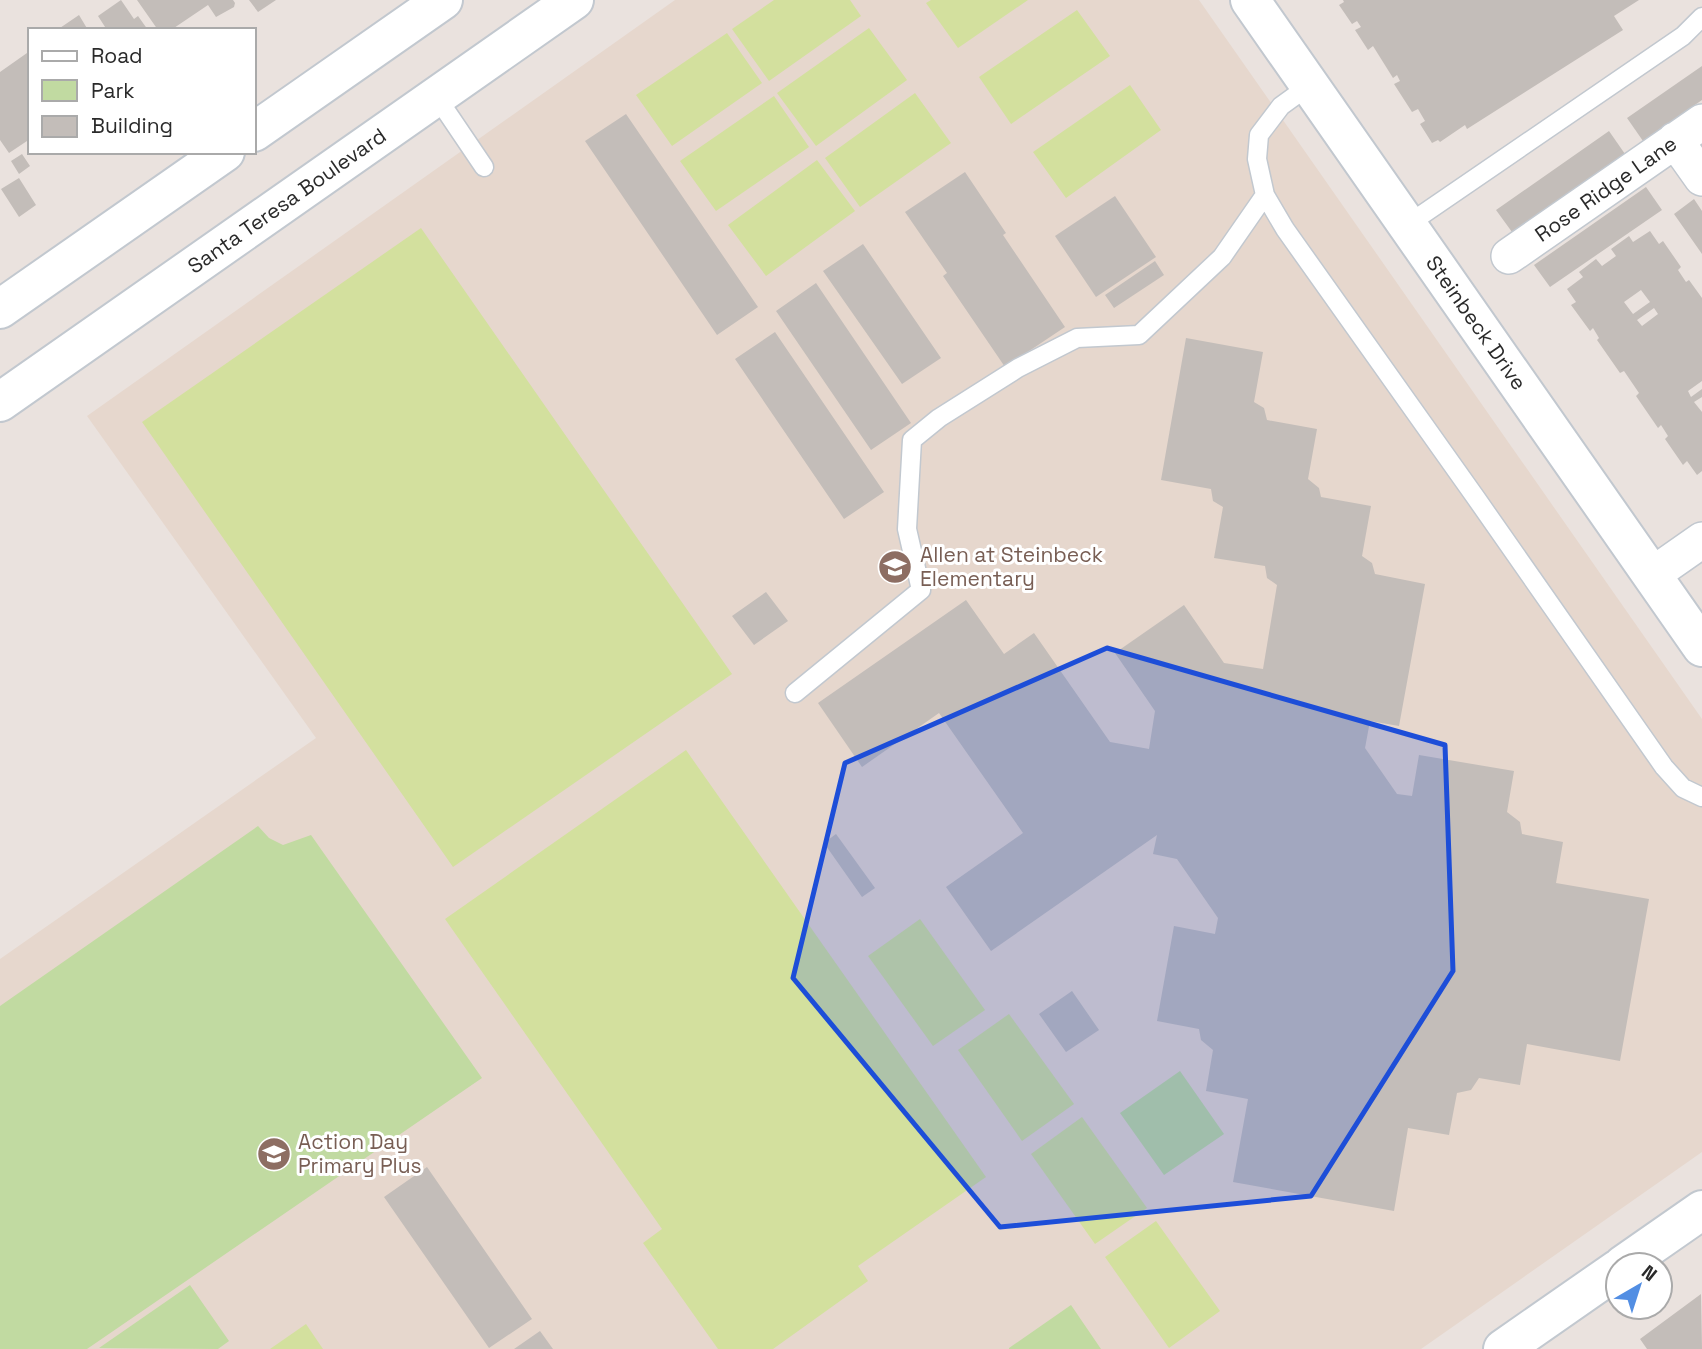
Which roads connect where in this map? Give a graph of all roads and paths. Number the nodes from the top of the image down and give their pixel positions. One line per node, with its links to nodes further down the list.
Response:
1 (443, 0): 7 (main road)
2 (575, 0): 6 (main road, Santa Teresa Boulevard)
3 (1250, 0): 5 (main road, Steinbeck Drive)
4 (1702, 17): 13 (lane)
5 (1310, 85): 12 (lane); 13 (main road, Steinbeck Drive)
6 (436, 96): 10 (lane); 16 (main road, Santa Teresa Boulevard)
7 (256, 131)
8 (1689, 131): 11 (street); 14 (street, Rose Ridge Lane)
9 (222, 154): 15 (main road)
10 (484, 167)
11 (1702, 178)
12 (1265, 195): 20 (lane); 21 (lane)
13 (1407, 225): 18 (main road, Steinbeck Drive)
14 (1509, 256)
15 (0, 309)
16 (0, 402)
17 (1702, 540): 18 (street)
18 (1652, 575): 19 (main road, Steinbeck Drive)
19 (1702, 647)
20 (795, 693)
21 (1702, 797)
22 (1702, 1210): 23 (main road)
23 (1643, 1251)
24 (1604, 1280): 25 (main road)
25 (1524, 1343)

